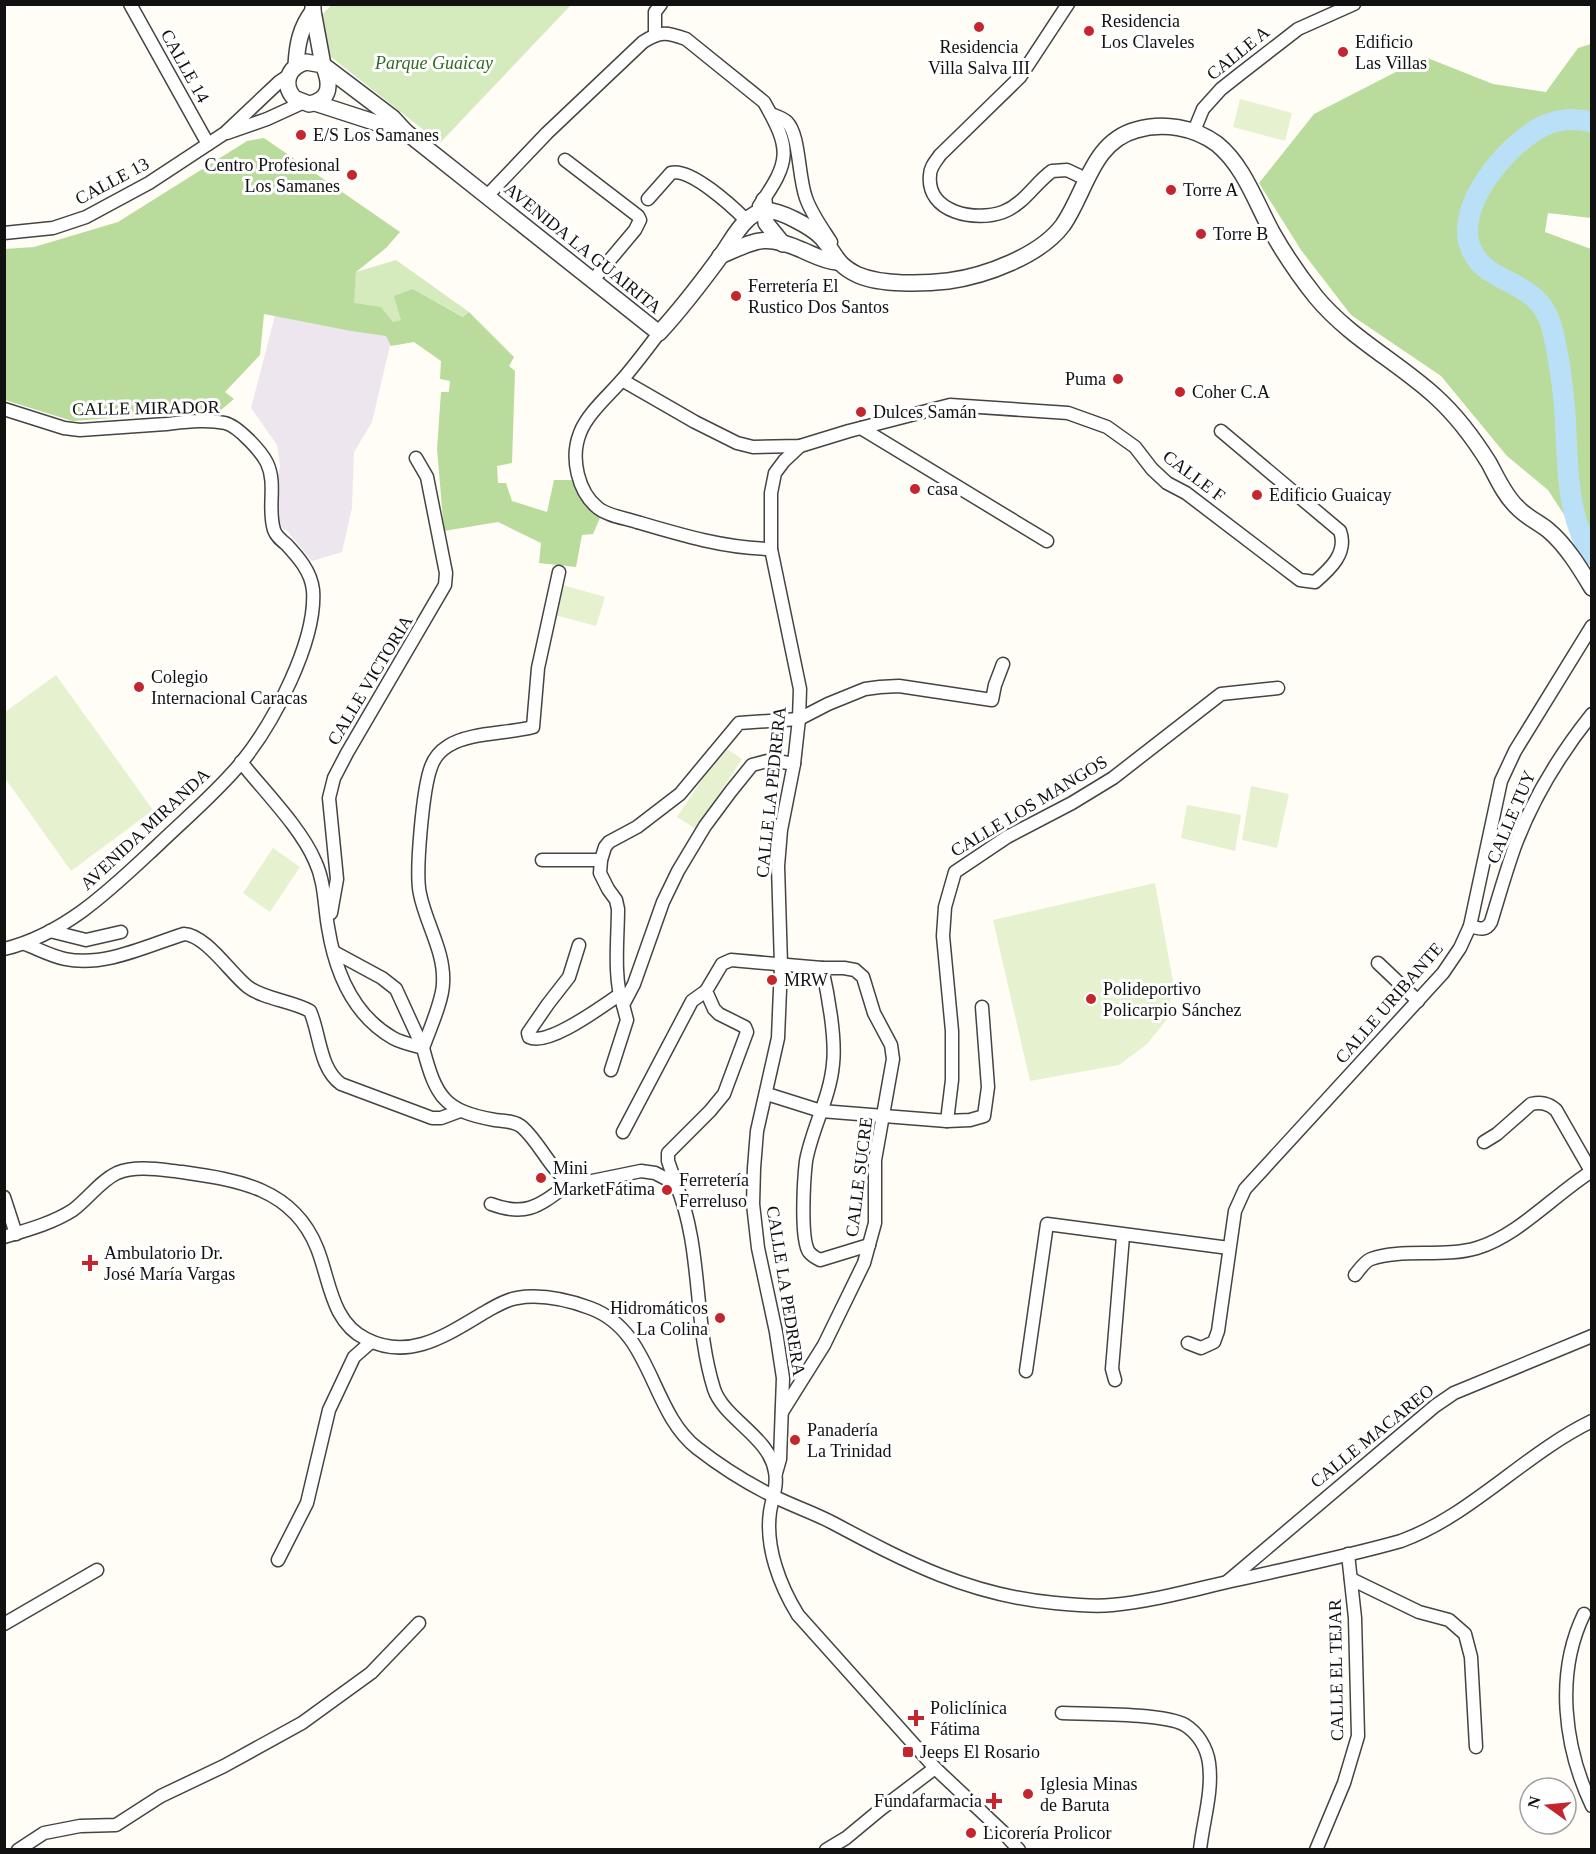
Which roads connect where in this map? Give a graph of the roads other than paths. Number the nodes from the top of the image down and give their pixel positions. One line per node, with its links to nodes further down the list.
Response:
1 (130, 4): 14 (street, CALLE 14)
2 (661, 4): 6 (street)
3 (1068, 4): 16 (street)
4 (1354, 4): 11 (street, CALLE A)
5 (313, 8): 7 (street); 8 (street)
6 (655, 34): 10 (street); 17 (street)
7 (323, 65): 8 (street); 9 (street); 12 (street, AVENIDA LA GUAIRITA)
8 (292, 71): 9 (street); 13 (street, CALLE 13)
9 (309, 103): 12 (street, AVENIDA LA GUAIRITA); 13 (street, CALLE 13)
10 (771, 114): 19 (street); 24 (street)
11 (1194, 131): 16 (street); 36 (street)
12 (406, 132): 17 (street, AVENIDA LA GUAIRITA)
13 (225, 133): 14 (street, CALLE 13)
14 (208, 144): 21 (street, CALLE 13)
15 (565, 160): 25 (street)
16 (1086, 179): 24 (street)
17 (487, 196): 25 (street, AVENIDA LA GUAIRITA)
18 (648, 200): 20 (street)
19 (764, 205): 20 (street, AVENIDA LA GUAIRITA); 22 (street); 24 (street)
20 (748, 219): 23 (street, AVENIDA LA GUAIRITA)
21 (4, 233)
22 (783, 244): 23 (street); 24 (street)
23 (720, 256): 26 (street, AVENIDA LA GUAIRITA)
24 (837, 262)
25 (593, 280): 26 (street, AVENIDA LA GUAIRITA)
26 (659, 333): 27 (street)
27 (622, 380): 31 (street); 34 (street)
28 (4, 409): 42 (street, CALLE MIRADOR)
29 (861, 428): 30 (street, CALLE F); 31 (street, CALLE F); 33 (street)
30 (1221, 431)
31 (800, 446): 34 (street, CALLE LA PEDRERA)
32 (416, 458): 46 (street, CALLE VICTORIA)
33 (1047, 541)
34 (771, 549): 41 (street, CALLE LA PEDRERA)
35 (559, 572): 61 (street)
36 (1592, 588)
37 (1592, 626): 47 (street, CALLE URIBANTE)
38 (1003, 664): 41 (street)
39 (1278, 688): 67 (street, CALLE LOS MANGOS)
40 (1592, 714): 47 (street, CALLE TUY)
41 (800, 719): 43 (street, CALLE LA PEDRERA); 45 (street)
42 (241, 762): 46 (street); 48 (street, AVENIDA MIRANDA)
43 (794, 764): 55 (street, CALLE LA PEDRERA); 58 (street)
44 (542, 860): 45 (street)
45 (601, 860): 58 (street)
46 (328, 926): 53 (street)
47 (1470, 926): 59 (street, CALLE URIBANTE)
48 (50, 931): 49 (street); 50 (street, AVENIDA MIRANDA)
49 (121, 932)
50 (25, 944): 52 (street, AVENIDA MIRANDA); 64 (street)
51 (579, 945): 58 (street)
52 (4, 949)
53 (334, 952): 61 (street); 61 (street)
54 (1378, 963): 59 (street)
55 (781, 965): 56 (street, CALLE SUCRE); 57 (street, CALLE SUCRE); 63 (street, CALLE LA PEDRERA)
56 (822, 968): 65 (street); 66 (street, CALLE SUCRE)
57 (706, 991): 68 (street); 72 (street)
58 (621, 1000): 62 (street)
59 (1418, 1001): 78 (street, CALLE URIBANTE)
60 (982, 1007): 67 (street)
61 (423, 1048): 64 (street)
62 (611, 1070)
63 (767, 1094): 65 (street); 85 (street, CALLE LA PEDRERA)
64 (460, 1111): 71 (street)
65 (821, 1111): 66 (street); 77 (street)
66 (884, 1115): 67 (street); 77 (street, CALLE SUCRE)
67 (947, 1122)
68 (623, 1132)
69 (1484, 1142): 70 (street)
70 (1591, 1171): 79 (street)
71 (570, 1183): 72 (street); 74 (street)
72 (676, 1184): 87 (street)
73 (4, 1197): 75 (street)
74 (491, 1204)
75 (10, 1235): 81 (street)
76 (1123, 1236): 78 (street); 83 (street); 84 (street)
77 (869, 1245): 85 (street, CALLE SUCRE)
78 (1229, 1248): 82 (street, CALLE URIBANTE)
79 (1355, 1275)
80 (1592, 1336): 93 (street, CALLE MACAREO)
81 (370, 1342): 88 (street); 90 (street)
82 (1188, 1343)
83 (1026, 1371)
84 (1114, 1380)
85 (781, 1413): 87 (street, CALLE LA PEDRERA)
86 (1592, 1421): 89 (street)
87 (776, 1474): 88 (street, CALLE LA PEDRERA)
88 (774, 1497): 93 (street); 99 (street, CALLE LA PEDRERA)
89 (1348, 1554): 92 (street, CALLE EL TEJAR); 93 (street)
90 (278, 1560)
91 (97, 1570): 96 (street)
92 (1351, 1579): 98 (street); 105 (street, CALLE EL TEJAR)
93 (1227, 1582)
94 (1584, 1614): 100 (street)
95 (419, 1623): 102 (street)
96 (4, 1624)
97 (1062, 1713): 104 (street)
98 (1476, 1747)
99 (934, 1768): 101 (street, CALLE LA PEDRERA); 103 (street)
100 (1592, 1806)
101 (1017, 1849)
102 (18, 1850)
103 (826, 1850)
104 (1200, 1850)
105 (1316, 1850)

